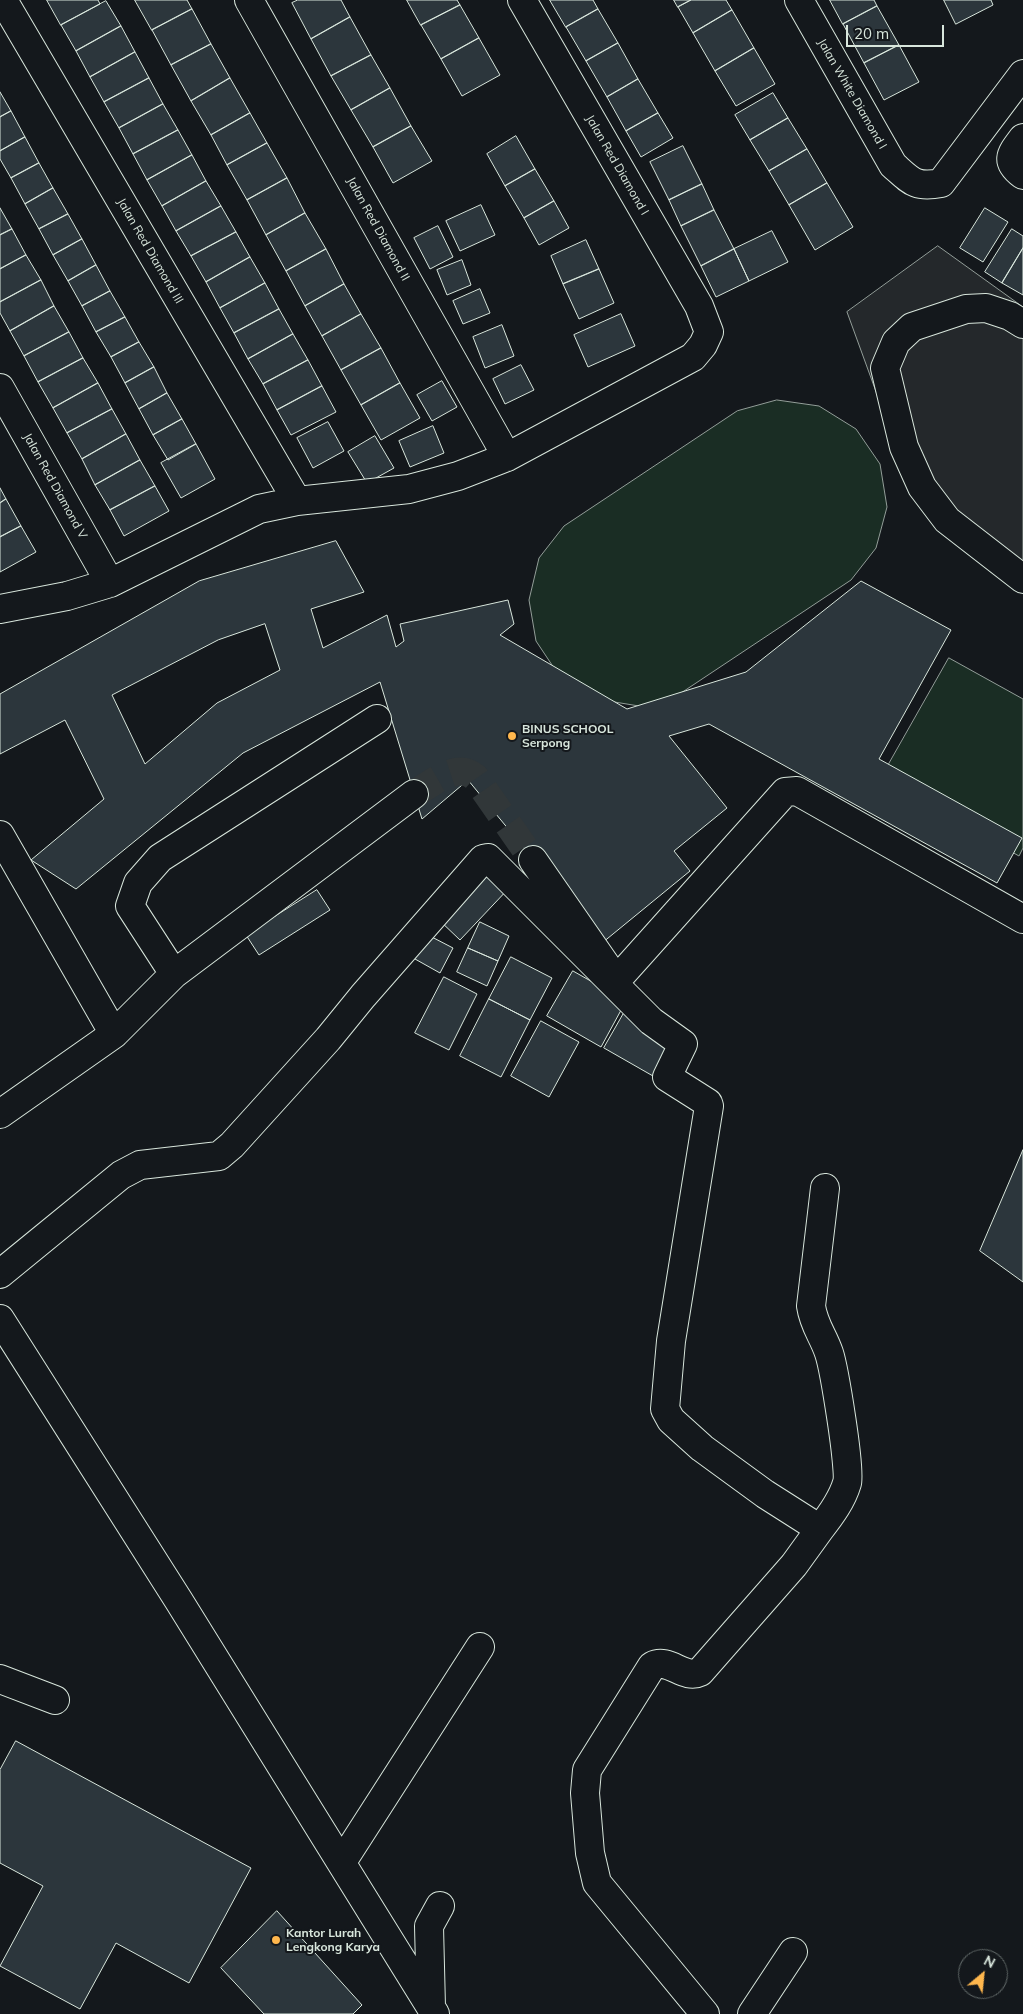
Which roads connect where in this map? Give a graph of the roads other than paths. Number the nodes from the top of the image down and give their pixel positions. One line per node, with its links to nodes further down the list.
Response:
1 (4, 0): 11 (street, Jalan Red Diamond III)
2 (249, 0): 10 (street, Jalan Red Diamond II)
3 (522, 0): 10 (street, Jalan Red Diamond I)
4 (799, 0): 5 (street, Jalan White Diamond I)
5 (1023, 74)
6 (1023, 138): 7 (street)
7 (1018, 171)
8 (1023, 324): 12 (street)
9 (0, 388): 13 (street, Jalan Red Diamond V)
10 (507, 457): 11 (street)
11 (297, 501): 13 (street)
12 (1023, 579)
13 (110, 583): 14 (street)
14 (0, 609)
15 (377, 719): 20 (street)
16 (414, 794): 20 (street)
17 (0, 835): 21 (street)
18 (533, 860): 19 (street)
19 (1023, 918)
20 (174, 974): 21 (street)
21 (114, 1034): 22 (street)
22 (0, 1114)
23 (825, 1188): 26 (street)
24 (0, 1274): 26 (street)
25 (0, 1319): 30 (street)
26 (820, 1529): 34 (street)
27 (480, 1647): 30 (street)
28 (0, 1679): 29 (street)
29 (55, 1700)
30 (342, 1862): 33 (street)
31 (440, 1906): 33 (street)
32 (793, 1952): 35 (street)
33 (431, 2012)
34 (705, 2014)
35 (752, 2014)

